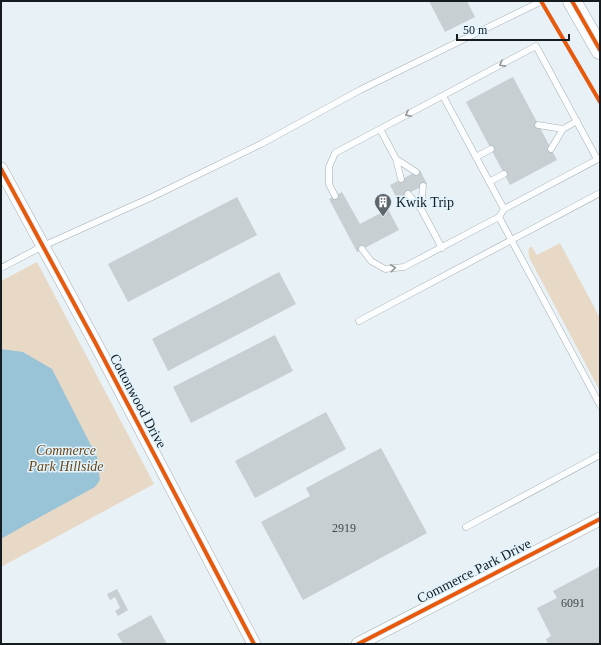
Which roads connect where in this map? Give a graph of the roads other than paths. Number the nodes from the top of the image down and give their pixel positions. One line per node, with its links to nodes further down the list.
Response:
1 (542, 1): 27 (lane)
2 (572, 1): 3 (main road)
3 (600, 50)
4 (443, 96): 5 (lane, one-way to 4); 7 (lane, one-way to 7); 11 (lane)
5 (577, 121): 8 (lane); 12 (lane)
6 (538, 125): 8 (lane)
7 (380, 129): 13 (lane); 22 (lane)
8 (563, 129): 10 (lane)
9 (491, 149): 11 (lane)
10 (551, 149)
11 (476, 157): 18 (lane)
12 (599, 158): 24 (lane)
13 (396, 160): 15 (lane); 17 (lane)
14 (1, 169): 27 (street, Cottonwood Drive)
15 (416, 172)
16 (504, 174): 18 (lane)
17 (401, 180)
18 (489, 182): 24 (lane)
19 (423, 186): 23 (lane)
20 (600, 193): 26 (lane)
21 (408, 194): 23 (lane)
22 (335, 196)
23 (421, 209): 28 (lane)
24 (504, 209): 25 (lane)
25 (499, 217): 26 (lane); 28 (lane)
26 (511, 240): 31 (lane); 32 (lane)
27 (43, 246): 30 (lane); 36 (street, Cottonwood Drive)
28 (442, 248): 29 (lane, one-way to 28)
29 (362, 249)
30 (1, 268)
31 (359, 321)
32 (600, 405)
33 (600, 455): 35 (lane)
34 (600, 518): 37 (street, Commerce Park Drive)
35 (466, 527)
36 (254, 644)
37 (358, 644)

